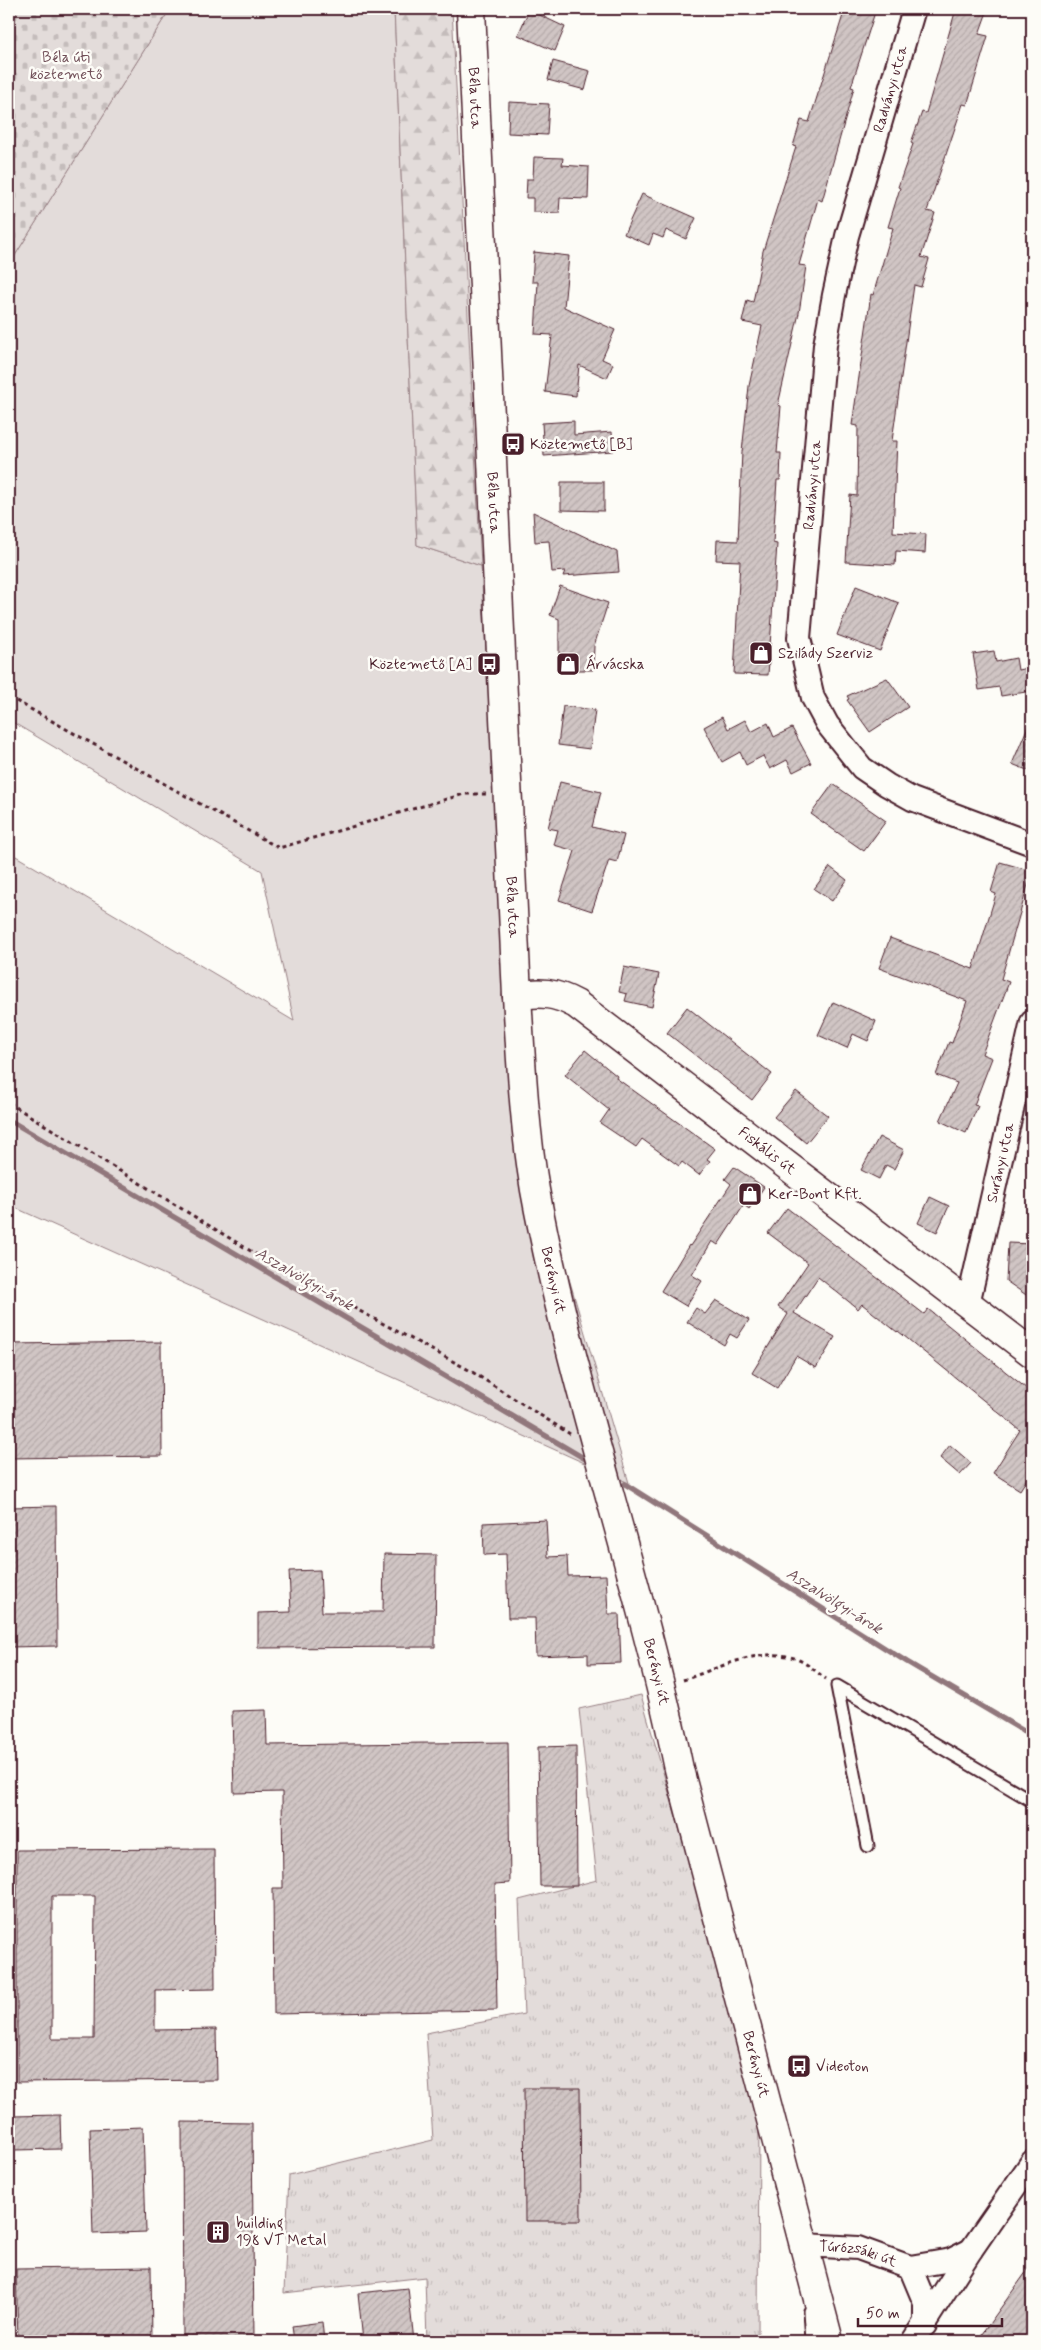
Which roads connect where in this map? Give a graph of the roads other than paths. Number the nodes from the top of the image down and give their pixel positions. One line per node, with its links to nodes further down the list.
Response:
1 (470, 9): 4 (main road, Béla utca)
2 (914, 9): 3 (street, Radványi utca)
3 (1032, 844)
4 (517, 996): 6 (main road, Fiskális út); 11 (main road, Berényi út)
5 (1032, 1022): 6 (street, Surányi utca)
6 (968, 1304): 7 (main road, Fiskális út)
7 (1032, 1353)
8 (1032, 1801): 9 (lane)
9 (868, 1846)
10 (1032, 2162): 12 (street, Túrózsáki út)
11 (805, 2245): 13 (street, Túrózsáki út); 15 (lane); 16 (main road, Berényi út)
12 (971, 2250): 13 (street, Túrózsáki út); 14 (street, Túrózsáki út)
13 (910, 2267): 14 (street, Túrózsáki út)
14 (919, 2333)
15 (812, 2341)
16 (829, 2341)

